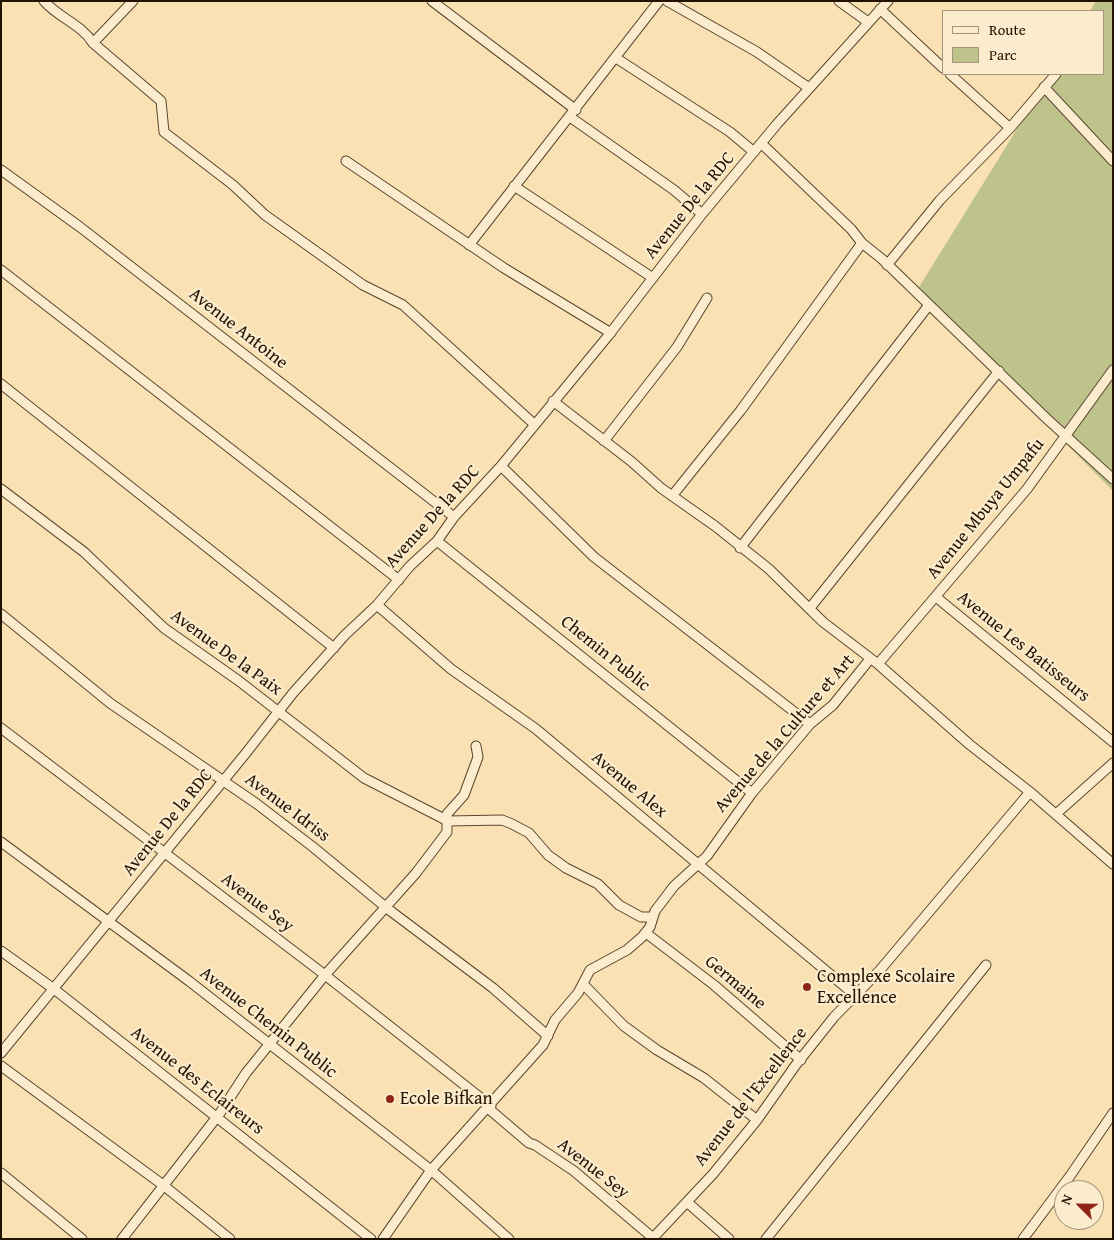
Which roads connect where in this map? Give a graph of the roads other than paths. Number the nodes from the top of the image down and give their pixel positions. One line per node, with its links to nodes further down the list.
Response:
1 (44, 1): 10 (street)
2 (133, 1): 10 (street)
3 (432, 1): 17 (street)
4 (659, 1): 11 (street)
5 (667, 1): 16 (street)
6 (839, 1): 9 (street)
7 (888, 1): 8 (street, Avenue De la RDC)
8 (880, 9): 9 (street, Avenue De la RDC); 12 (street)
9 (868, 22): 16 (street, Avenue De la RDC)
10 (93, 43): 38 (street)
11 (616, 58): 17 (street); 20 (street)
12 (942, 67)
13 (951, 75): 18 (street)
14 (1055, 75): 15 (street)
15 (1044, 87): 18 (street); 22 (street)
16 (809, 88): 19 (street, Avenue De la RDC)
17 (573, 113): 24 (street); 25 (street)
18 (1010, 128): 28 (street)
19 (762, 144): 20 (street, Avenue De la RDC); 26 (street)
20 (754, 152): 25 (street, Avenue De la RDC)
21 (346, 161): 27 (street)
22 (1113, 161)
23 (1, 170): 45 (street, Avenue Antoine)
24 (514, 186): 27 (street); 30 (street)
25 (702, 214): 30 (street, Avenue De la RDC)
26 (862, 243): 28 (street); 44 (street)
27 (469, 245): 33 (street)
28 (887, 265): 32 (street)
29 (1, 270): 48 (street)
30 (653, 278): 33 (street, Avenue De la RDC)
31 (707, 298): 40 (street)
32 (929, 305): 35 (street); 47 (street)
33 (611, 333): 37 (street, Avenue De la RDC)
34 (1113, 370): 39 (street, Avenue Mbuya Umpafu)
35 (999, 371): 39 (street); 51 (street)
36 (1, 384): 53 (street)
37 (553, 401): 38 (street, Avenue De la RDC); 40 (street)
38 (534, 424): 41 (street, Avenue De la RDC)
39 (1065, 434): 42 (street); 49 (street, Avenue Mbuya Umpafu)
40 (604, 441): 44 (street)
41 (500, 466): 45 (street, Avenue De la RDC); 56 (street)
42 (1113, 479)
43 (1, 489): 55 (street, Avenue De la Paix)
44 (672, 496): 47 (street)
45 (454, 517): 46 (street, Avenue De la RDC)
46 (437, 541): 48 (street, Avenue De la RDC); 63 (street, Chemin Public)
47 (740, 548): 51 (street)
48 (399, 580): 50 (street, Avenue De la RDC)
49 (936, 597): 54 (street, Avenue Mbuya Umpafu); 58 (street, Avenue Les Batisseurs)
50 (377, 605): 53 (street, Avenue De la RDC); 68 (street, Avenue Alex)
51 (810, 608): 54 (street)
52 (1, 614): 61 (street, Avenue Idriss)
53 (334, 648): 55 (street, Avenue De la RDC)
54 (874, 662): 56 (street, Avenue de la Culture et Art); 62 (street)
55 (278, 711): 61 (street, Avenue De la RDC); 65 (street, Avenue De la Paix)
56 (810, 724): 63 (street, Avenue de la Culture et Art)
57 (1, 728): 67 (street, Avenue Sey)
58 (1113, 742)
59 (476, 746): 65 (street)
60 (1113, 763): 64 (street)
61 (223, 782): 67 (street, Avenue De la RDC); 70 (street, Avenue Idriss)
62 (1030, 792): 64 (street); 79 (street, Avenue de l'Excellence)
63 (752, 793): 68 (street, Avenue de la Culture et Art)
64 (1056, 814): 69 (street)
65 (448, 821): 70 (street); 71 (street)
66 (1, 842): 72 (street, Avenue Chemin Public)
67 (164, 853): 72 (street, Avenue De la RDC); 76 (street, Avenue Sey)
68 (697, 864): 71 (street, Avenue de la Culture et Art); 79 (street, Avenue Alex)
69 (1113, 864)
70 (385, 906): 76 (street); 80 (street, Avenue Idriss)
71 (652, 918): 73 (street, Avenue de la Culture et Art)
72 (108, 922): 78 (street, Avenue De la RDC); 81 (street, Avenue Chemin Public)
73 (646, 932): 77 (street, Avenue de la Culture et Art); 83 (street, Germaine)
74 (1, 951): 78 (street, Avenue des Eclaireurs)
75 (986, 965): 101 (street)
76 (325, 975): 81 (street); 85 (street, Avenue Sey)
77 (584, 984): 80 (street, Avenue de la Culture et Art); 88 (street)
78 (54, 989): 82 (street, Avenue De la RDC); 87 (street, Avenue des Eclaireurs)
79 (855, 995): 83 (street, Avenue de l'Excellence)
80 (548, 1036): 85 (street, Avenue de la Culture et Art)
81 (269, 1045): 87 (street); 89 (street, Avenue Chemin Public)
82 (1, 1053)
83 (801, 1060): 88 (street, Avenue de l'Excellence)
84 (1, 1066): 91 (street)
85 (490, 1107): 89 (street, Avenue de la Culture et Art); 93 (street, Avenue Sey)
86 (1113, 1114): 102 (street)
87 (217, 1116): 91 (street); 97 (street, Avenue des Eclaireurs)
88 (757, 1120): 92 (street, Avenue de l'Excellence)
89 (431, 1170): 98 (street, Avenue de la Culture et Art); 99 (street, Avenue Chemin Public)
90 (1, 1173): 94 (street)
91 (163, 1185): 95 (street); 96 (street)
92 (688, 1203): 93 (street, Avenue de l'Excellence); 100 (street)
93 (653, 1238)
94 (82, 1239)
95 (122, 1239)
96 (230, 1239)
97 (370, 1239)
98 (382, 1239)
99 (508, 1239)
100 (729, 1239)
101 (766, 1239)
102 (1023, 1239)

